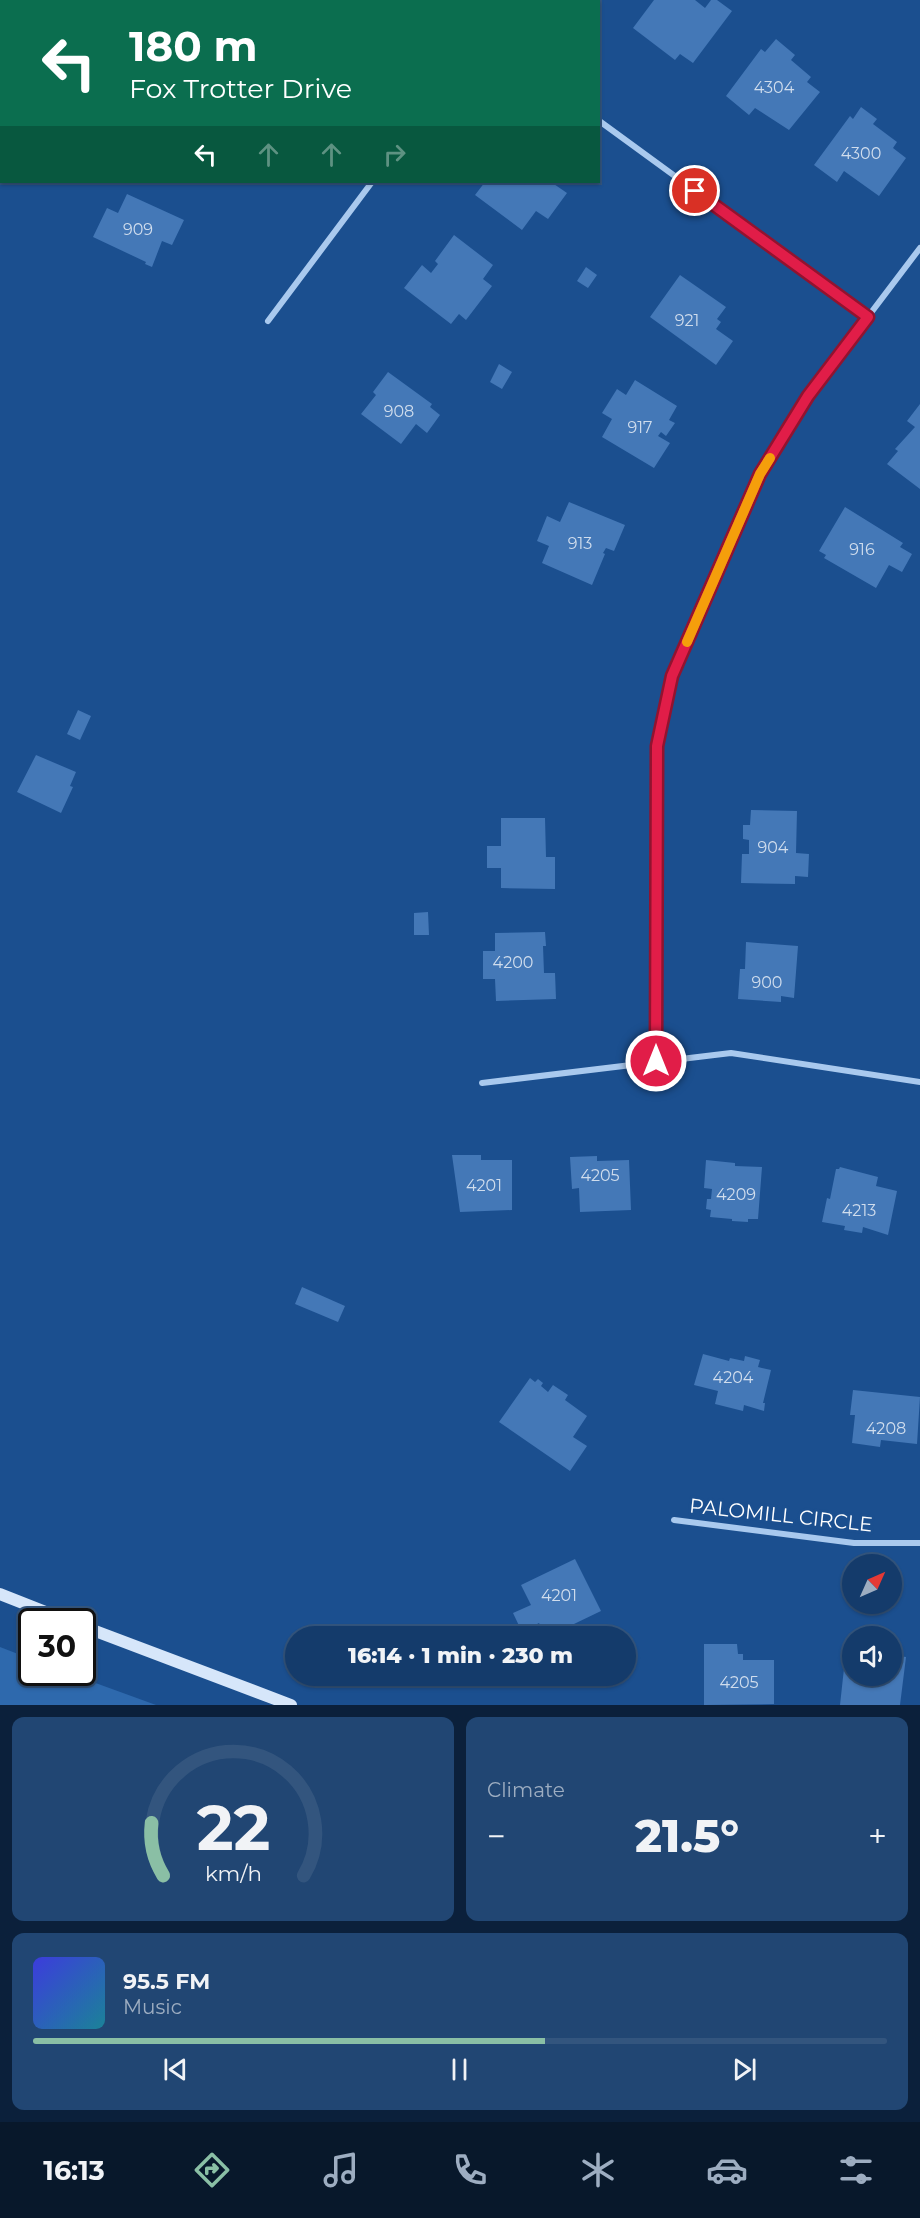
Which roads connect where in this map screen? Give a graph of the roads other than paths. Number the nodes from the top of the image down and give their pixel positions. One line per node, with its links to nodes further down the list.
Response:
1 (600, 121): 4 (street)
2 (371, 183): 5 (street)
3 (920, 248): 4 (street)
4 (868, 317): 6 (street)
5 (268, 321)
6 (656, 1061): 7 (street); 8 (street)
7 (920, 1082)
8 (482, 1083)
9 (674, 1520): 10 (street, PALOMILL CIRCLE)
10 (920, 1543)
11 (0, 1594): 12 (main road)
12 (36, 1608)
13 (96, 1631): 14 (main road)
14 (291, 1705)

